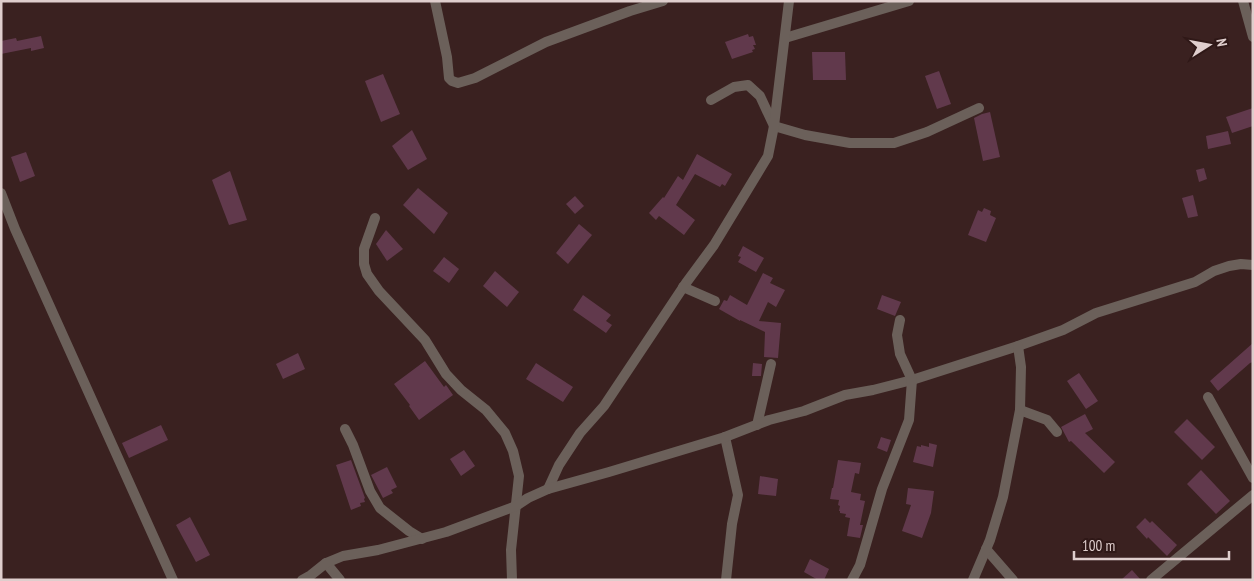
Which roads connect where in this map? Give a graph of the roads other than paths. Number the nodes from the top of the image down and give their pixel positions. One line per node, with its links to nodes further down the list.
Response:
1 (435, 1): 2 (street)
2 (663, 1)
3 (789, 1): 7 (street)
4 (909, 1): 7 (street)
5 (1243, 1): 6 (street)
6 (1253, 37)
7 (785, 38): 10 (street)
8 (711, 100): 10 (street)
9 (979, 108): 10 (street)
10 (774, 126): 14 (street)
11 (1, 193): 33 (street)
12 (376, 218): 29 (street)
13 (1253, 265): 17 (street)
14 (683, 288): 15 (street); 27 (street)
15 (715, 301)
16 (900, 320): 19 (street)
17 (1018, 346): 19 (street); 21 (street)
18 (772, 364): 22 (street)
19 (912, 380): 22 (street); 38 (street)
20 (1208, 396): 26 (street)
21 (1020, 410): 24 (street); 31 (street)
22 (757, 425): 25 (street)
23 (345, 430): 30 (street)
24 (1057, 432)
25 (725, 437): 27 (street); 37 (street)
26 (1253, 478)
27 (548, 489): 29 (street)
28 (1253, 495): 41 (street)
29 (516, 506): 30 (street); 36 (street)
30 (422, 539): 32 (street)
31 (986, 549): 39 (street); 40 (street)
32 (326, 563): 34 (street); 35 (street)
33 (173, 580)
34 (302, 580)
35 (340, 580)
36 (512, 580)
37 (726, 580)
38 (852, 580)
39 (973, 580)
40 (1013, 580)
41 (1151, 580)

